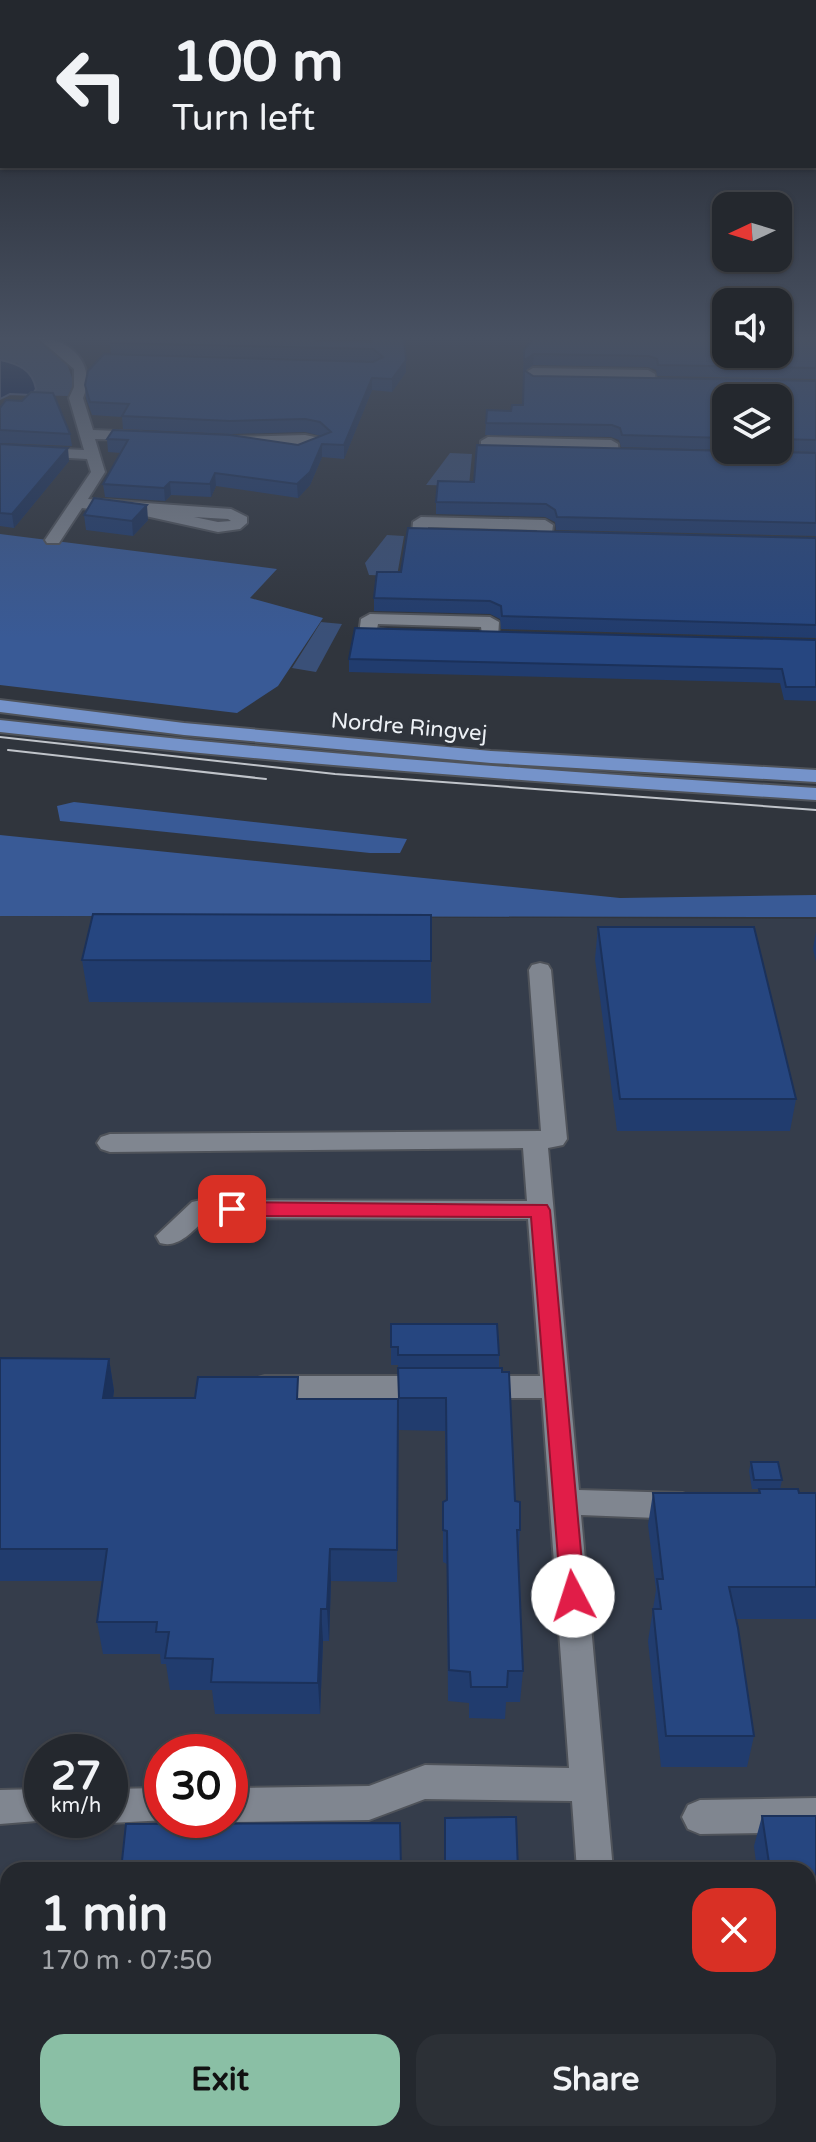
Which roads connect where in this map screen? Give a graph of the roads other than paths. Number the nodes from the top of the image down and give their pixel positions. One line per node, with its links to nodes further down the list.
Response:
1 (88, 438): 4 (street)
2 (224, 440): 2 (street)
3 (0, 450): 4 (street)
4 (94, 455): 6 (street)
5 (618, 455): 5 (street)
6 (78, 503): 7 (street); 9 (street)
7 (141, 510): 7 (street)
8 (551, 538): 8 (street)
9 (53, 540)
10 (497, 637): 10 (street)
11 (0, 706): 13 (main road, Nordre Ringvej)
12 (0, 726): 14 (main road, Nordre Ringvej)
13 (816, 776)
14 (816, 794)
15 (540, 970): 16 (street)
16 (535, 1139): 17 (street); 18 (street)
17 (110, 1143)
18 (540, 1204): 19 (street); 21 (street)
19 (169, 1236)
20 (234, 1387): 21 (street)
21 (555, 1387): 22 (street)
22 (565, 1502): 23 (street); 24 (street)
23 (708, 1506)
24 (589, 1785): 25 (street); 30 (street)
25 (248, 1805)
26 (24, 1806): 27 (street)
27 (0, 1807)
28 (816, 1815): 29 (street)
29 (700, 1817)
30 (594, 1862)

